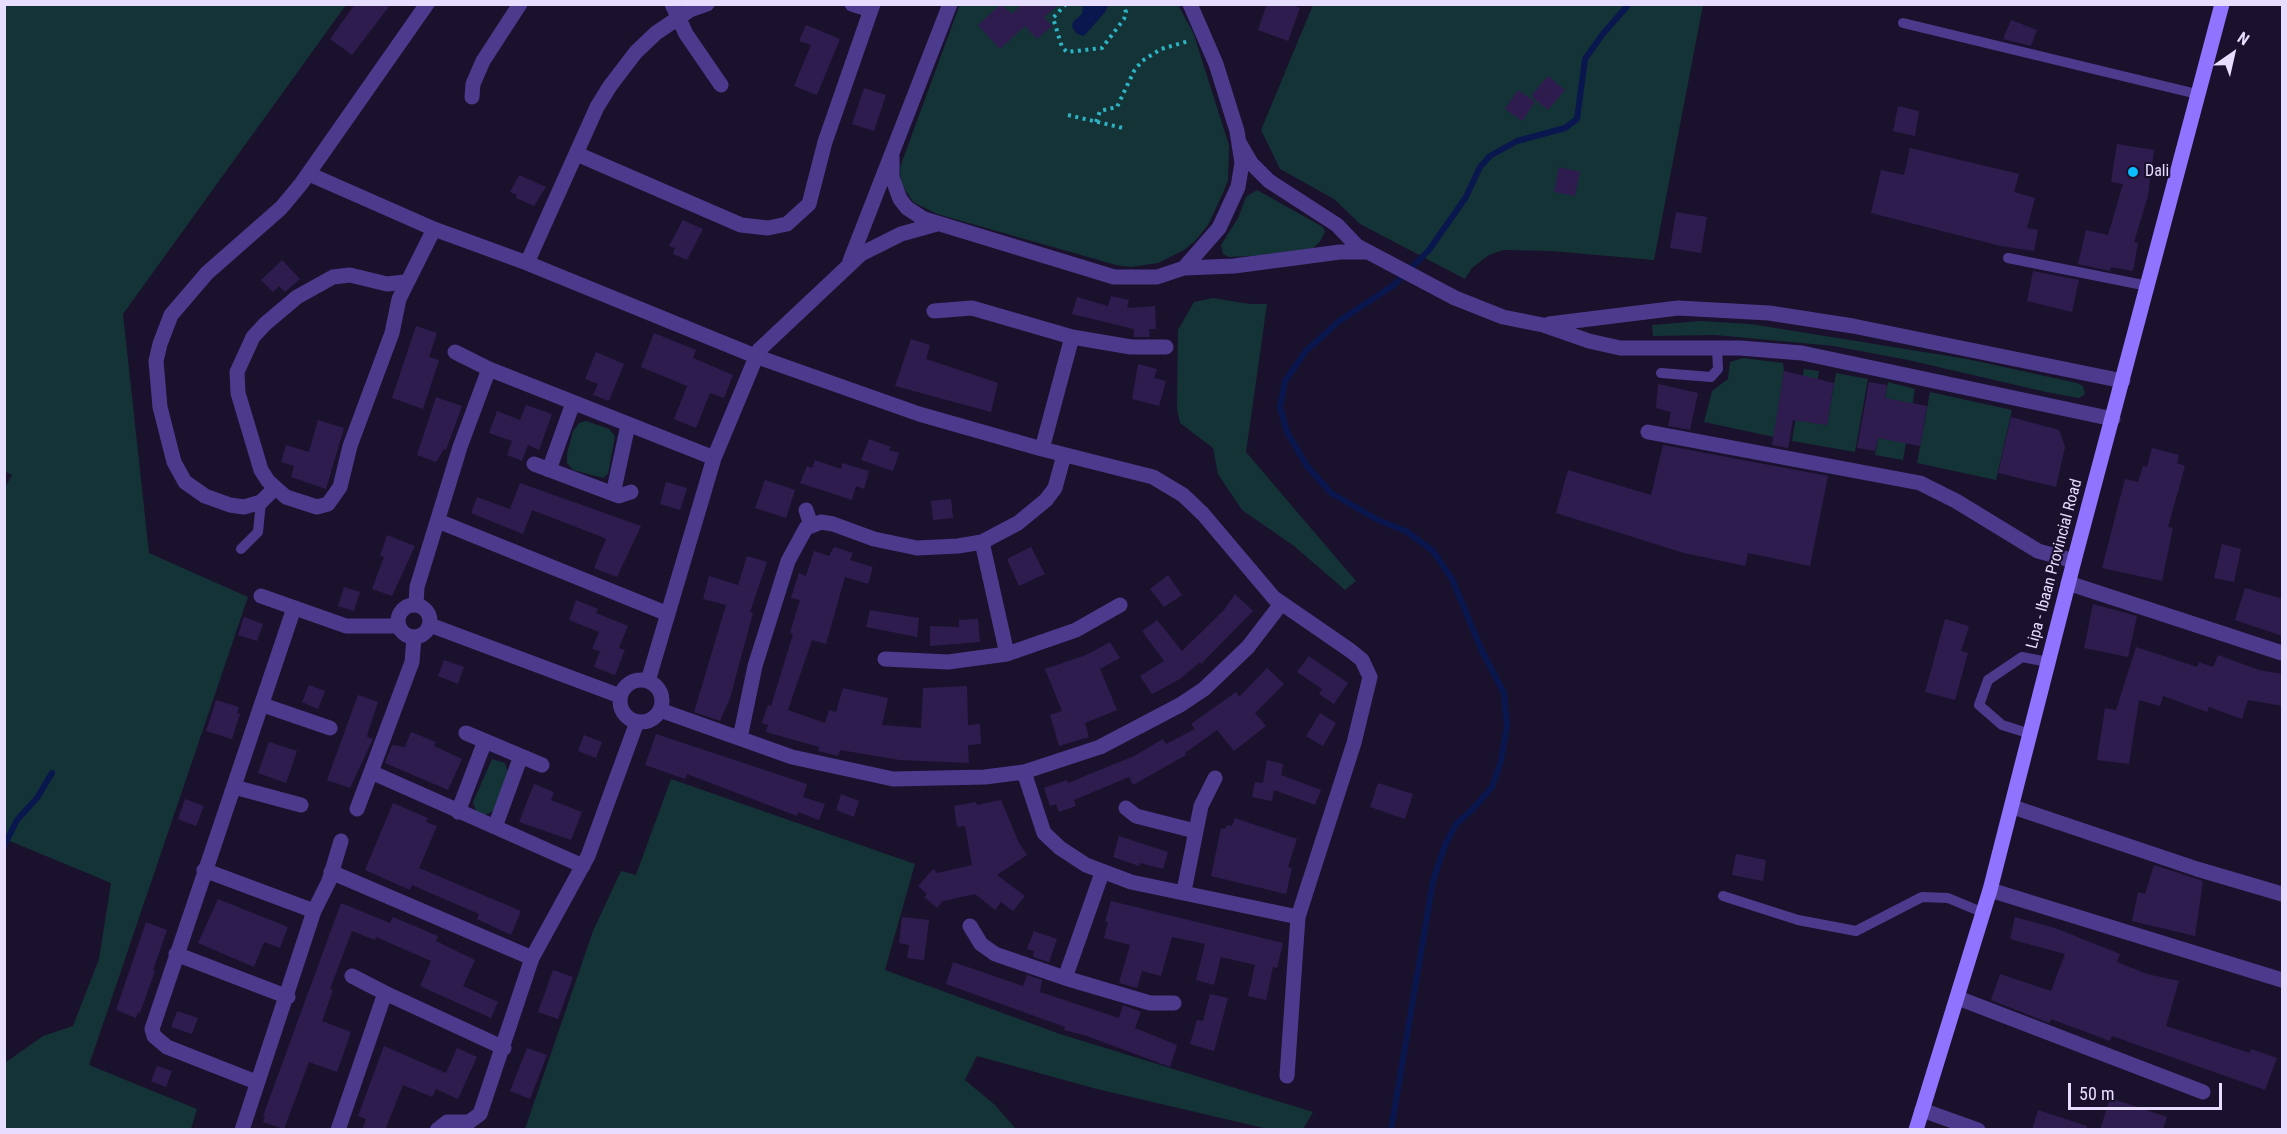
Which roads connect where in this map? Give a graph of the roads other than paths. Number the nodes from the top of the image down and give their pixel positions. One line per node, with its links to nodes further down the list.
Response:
1 (427, 4): 17 (street)
2 (520, 4): 13 (street)
3 (707, 4): 9 (street)
4 (852, 4): 8 (street)
5 (950, 4): 16 (street)
6 (1190, 4): 14 (street)
7 (2222, 4): 12 (main road, Lipa - Ibaan Provincial Road)
8 (872, 7): 15 (street)
9 (675, 11): 11 (street); 15 (street)
10 (1903, 23): 12 (lane)
11 (721, 85)
12 (2197, 94): 26 (main road, Lipa - Ibaan Provincial Road)
13 (472, 97)
14 (1240, 144): 20 (street); 24 (street)
15 (577, 154): 22 (street)
16 (892, 156): 18 (street); 23 (street)
17 (309, 174): 19 (street); 49 (street)
18 (937, 224): 23 (street); 24 (street)
19 (434, 229): 22 (street); 25 (street)
20 (1367, 252): 24 (street); 28 (street)
21 (2008, 258): 26 (lane)
22 (527, 262): 33 (street)
23 (848, 265): 33 (street)
24 (1184, 268)
25 (405, 282): 46 (street); 46 (street)
26 (2148, 286): 36 (main road, Lipa - Ibaan Provincial Road)
27 (934, 311): 29 (street)
28 (1543, 325): 31 (street); 36 (street)
29 (1072, 338): 30 (street); 41 (street)
30 (1166, 347)
31 (1717, 348): 35 (lane); 38 (street)
32 (455, 352): 34 (street)
33 (755, 356): 41 (street); 43 (street)
34 (489, 369): 37 (street); 50 (street)
35 (1661, 373)
36 (2123, 381): 38 (main road, Lipa - Ibaan Provincial Road)
37 (573, 403): 39 (street); 45 (street)
38 (2113, 419): 53 (main road, Lipa - Ibaan Provincial Road)
39 (628, 425): 43 (street); 48 (street)
40 (1648, 432): 53 (street)
41 (1042, 449): 42 (street)
42 (1064, 455): 51 (street); 57 (street)
43 (714, 458): 60 (street)
44 (534, 464): 45 (street)
45 (549, 470): 48 (street)
46 (275, 488): 49 (street)
47 (631, 492): 48 (street)
48 (613, 494)
49 (261, 502): 52 (lane)
50 (438, 521): 58 (street); 60 (street)
51 (982, 542): 65 (street); 76 (street)
52 (241, 549)
53 (2074, 561): 54 (main road, Lipa - Ibaan Provincial Road)
54 (2068, 583): 64 (street); 67 (main road, Lipa - Ibaan Provincial Road)
55 (261, 596): 59 (street)
56 (1120, 604): 65 (street)
57 (1281, 604): 81 (street); 102 (street)
58 (416, 605): 61 (street); 62 (street)
59 (294, 608): 62 (street); 70 (street)
60 (668, 614): 68 (street)
61 (430, 625): 63 (street); 69 (street)
62 (399, 626): 63 (street)
63 (414, 637): 80 (street)
64 (2283, 653)
65 (1007, 654): 66 (street)
66 (885, 659)
67 (2048, 662): 75 (main road, Lipa - Ibaan Provincial Road); 75 (lane)
68 (648, 681): 69 (street); 71 (street)
69 (620, 696): 72 (street)
70 (263, 705): 73 (street); 83 (street)
71 (660, 710): 72 (street); 76 (street)
72 (637, 722): 92 (street)
73 (330, 728)
74 (466, 733): 77 (street)
75 (2031, 734): 85 (main road, Lipa - Ibaan Provincial Road)
76 (740, 738): 81 (street)
77 (485, 741): 78 (street); 88 (street)
78 (521, 756): 79 (street); 89 (street)
79 (542, 765)
80 (371, 772): 87 (street); 88 (street)
81 (1024, 772): 95 (street)
82 (1215, 778): 90 (street)
83 (234, 787): 84 (street); 93 (street)
84 (301, 805)
85 (2013, 807): 96 (main road, Lipa - Ibaan Provincial Road); 98 (street)
86 (1126, 808): 90 (street)
87 (357, 809)
88 (458, 812): 89 (street)
89 (495, 827): 92 (street)
90 (1195, 831): 97 (street)
91 (341, 841): 94 (street)
92 (583, 866): 105 (street)
93 (204, 870): 100 (street); 104 (street)
94 (332, 872): 100 (street); 105 (street)
95 (1102, 873): 97 (street); 107 (street)
96 (1990, 890): 101 (main road, Lipa - Ibaan Provincial Road); 108 (street)
97 (1184, 891): 102 (street)
98 (2283, 894)
99 (1723, 896): 101 (lane)
100 (315, 911): 110 (street)
101 (1984, 913): 111 (main road, Lipa - Ibaan Provincial Road)
102 (1298, 917): 114 (street)
103 (970, 926): 107 (street)
104 (176, 954): 110 (street); 115 (street)
105 (532, 957): 113 (street)
106 (352, 976): 109 (street)
107 (1065, 978): 112 (street)
108 (2283, 980)
109 (385, 993): 113 (street); 120 (street)
110 (288, 997): 115 (street)
111 (1958, 999): 116 (street); 117 (main road, Lipa - Ibaan Provincial Road)
112 (1174, 1003)
113 (504, 1048): 118 (street)
114 (1287, 1076)
115 (256, 1082): 119 (street)
116 (2203, 1092)
117 (1922, 1110): 122 (main road, Lipa - Ibaan Provincial Road); 123 (street)
118 (481, 1123): 121 (street)
119 (242, 1130)
120 (338, 1130)
121 (437, 1130)
122 (1916, 1130)
123 (1978, 1130)

